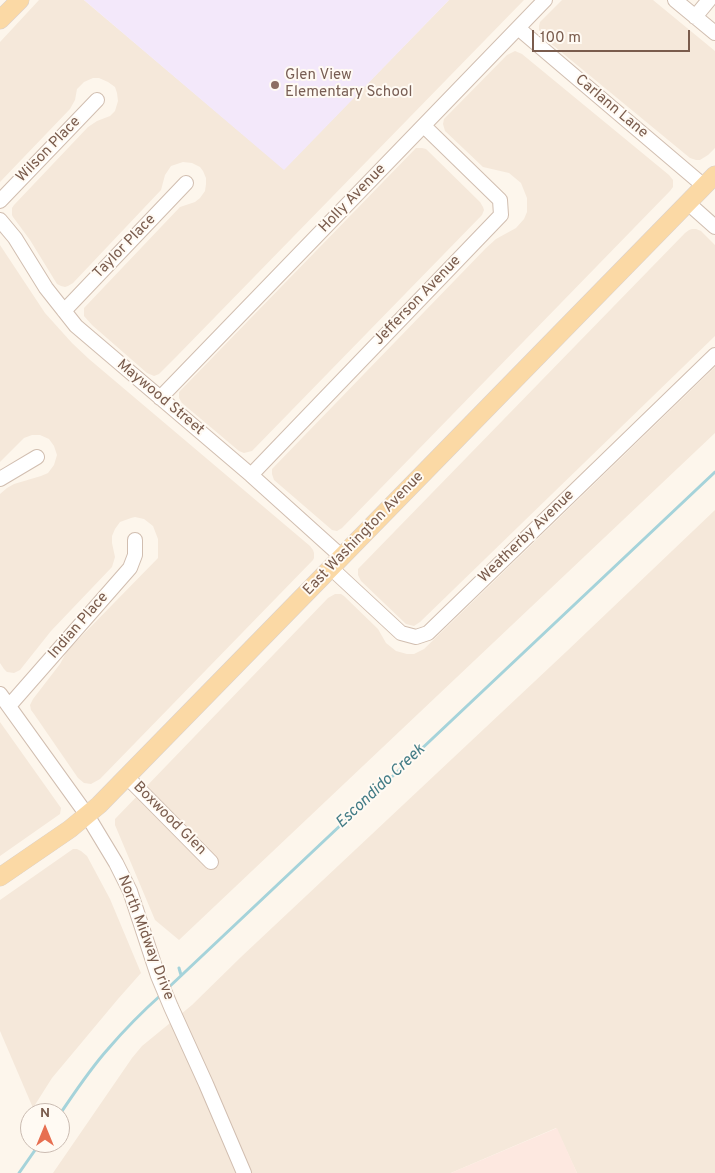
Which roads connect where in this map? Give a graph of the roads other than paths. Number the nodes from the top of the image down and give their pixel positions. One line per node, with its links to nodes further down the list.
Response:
1 (20, 0): 6 (main road)
2 (544, 0): 7 (street, Holly Avenue)
3 (675, 0): 5 (street)
4 (709, 0): 5 (street)
5 (695, 17): 8 (street)
6 (0, 20)
7 (518, 28): 10 (street, Holly Avenue); 11 (street, Carlann Lane)
8 (715, 33)
9 (97, 100): 13 (street, Wilson Place)
10 (424, 126): 19 (street, Holly Avenue); 21 (street, Jefferson Avenue)
11 (709, 180): 14 (main road, East Washington Avenue)
12 (186, 183): 17 (street, Taylor Place)
13 (0, 201)
14 (688, 202): 16 (street); 24 (main road, East Washington Avenue)
15 (0, 220): 17 (street, Maywood Street)
16 (715, 227)
17 (64, 311): 19 (street, Maywood Street)
18 (715, 355): 24 (street, Weatherby Avenue)
19 (160, 398): 21 (street, Maywood Street)
20 (37, 457): 22 (street)
21 (251, 475): 24 (street, Maywood Street)
22 (0, 479)
23 (135, 540): 26 (street, Indian Place)
24 (337, 562): 27 (main road, East Washington Avenue)
25 (0, 694): 26 (street, North Midway Drive)
26 (9, 706): 28 (street, North Midway Drive)
27 (127, 777): 28 (main road, East Washington Avenue); 29 (street, Boxwood Glen)
28 (87, 815): 30 (main road, East Washington Avenue); 31 (street, North Midway Drive)
29 (211, 862)
30 (0, 877)
31 (244, 1173)

